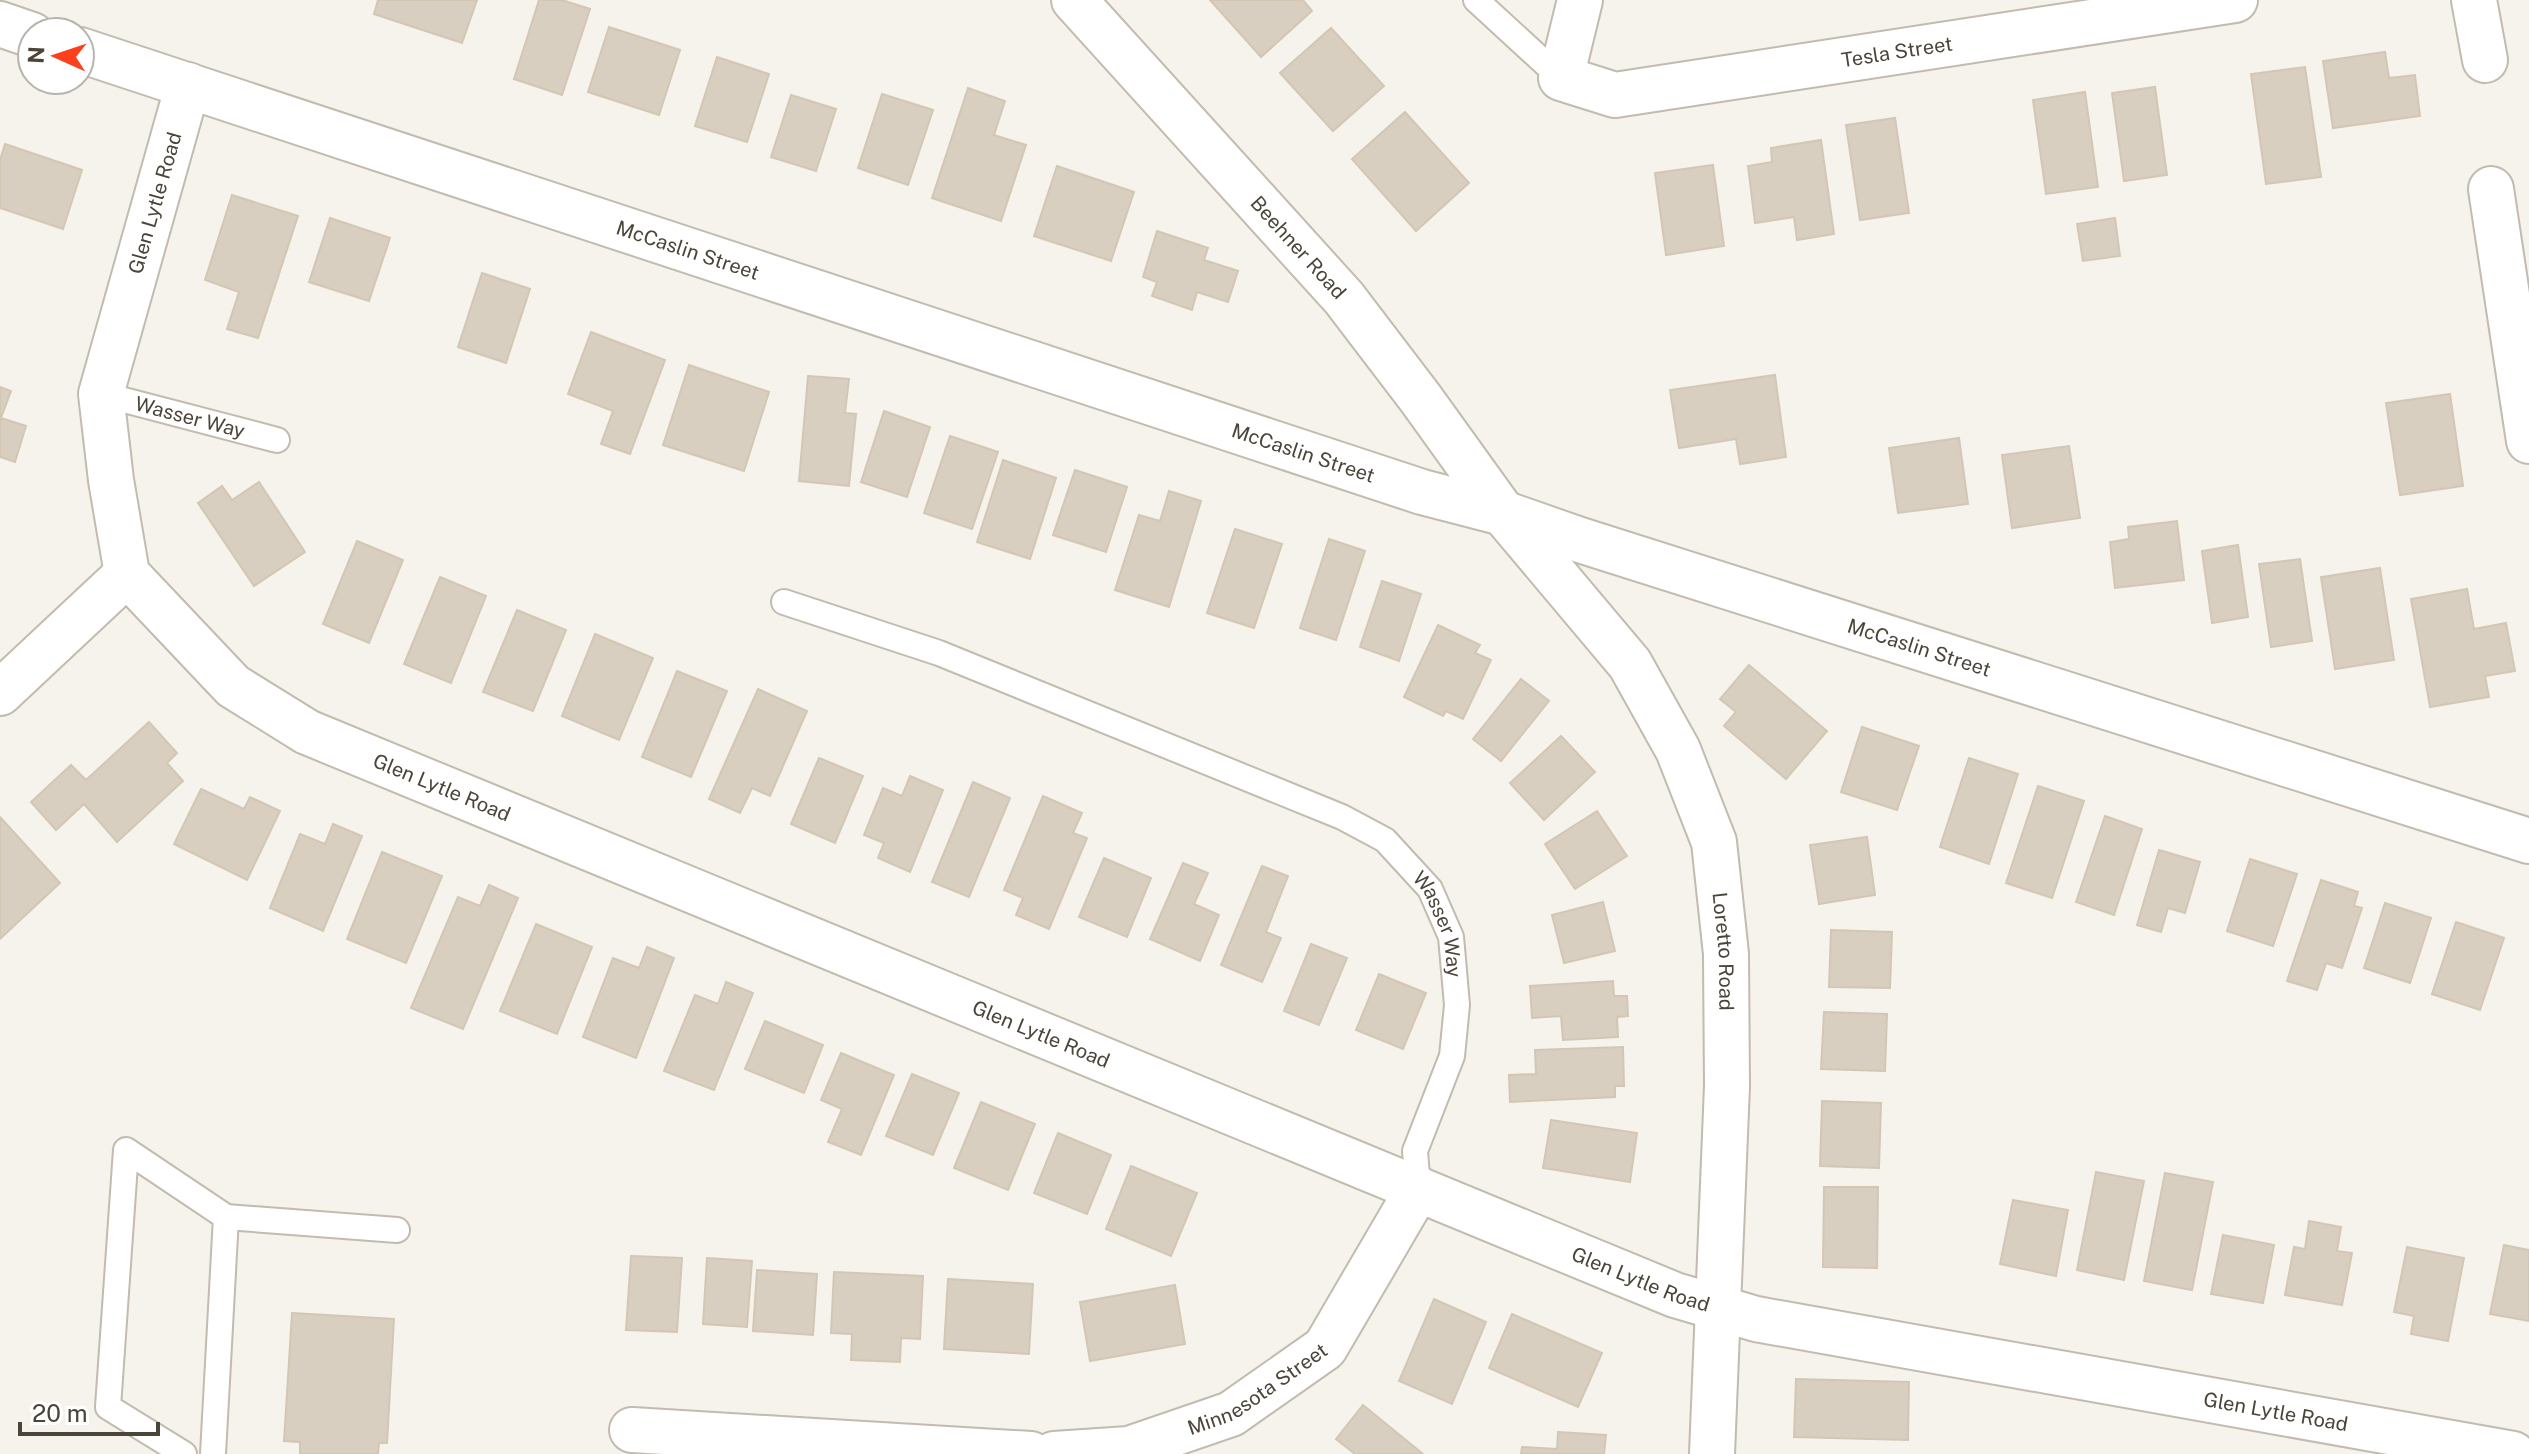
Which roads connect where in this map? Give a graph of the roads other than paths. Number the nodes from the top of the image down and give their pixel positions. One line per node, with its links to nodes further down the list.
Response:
1 (1074, 0): 14 (street, Beehner Road)
2 (1476, 0): 8 (lane)
3 (1580, 0): 8 (street)
4 (2235, 0): 8 (street, Tesla Street)
5 (2474, 0): 7 (street)
6 (96, 55): 9 (street, McCaslin Street)
7 (2485, 60)
8 (1561, 78)
9 (188, 85): 11 (street, Glen Lytle Road); 14 (street, McCaslin Street)
10 (2491, 189): 13 (street)
11 (101, 394): 12 (lane, Wasser Way); 15 (street, Glen Lytle Road)
12 (277, 440)
13 (2529, 441)
14 (1503, 513): 18 (street, McCaslin Street); 22 (street, Loretto Road)
15 (127, 574): 17 (street); 19 (street, Glen Lytle Road)
16 (784, 602): 19 (lane, Wasser Way)
17 (0, 693)
18 (2529, 841)
19 (1418, 1189): 22 (street, Glen Lytle Road); 27 (street, Minnesota Street)
20 (226, 1217): 21 (lane); 24 (lane); 25 (lane)
21 (397, 1230)
22 (1717, 1307): 28 (street, Loretto Road); 29 (street, Glen Lytle Road)
23 (632, 1430): 26 (street)
24 (184, 1454)
25 (213, 1454)
26 (1031, 1454)
27 (1054, 1454)
28 (1712, 1454)
29 (2513, 1454)

